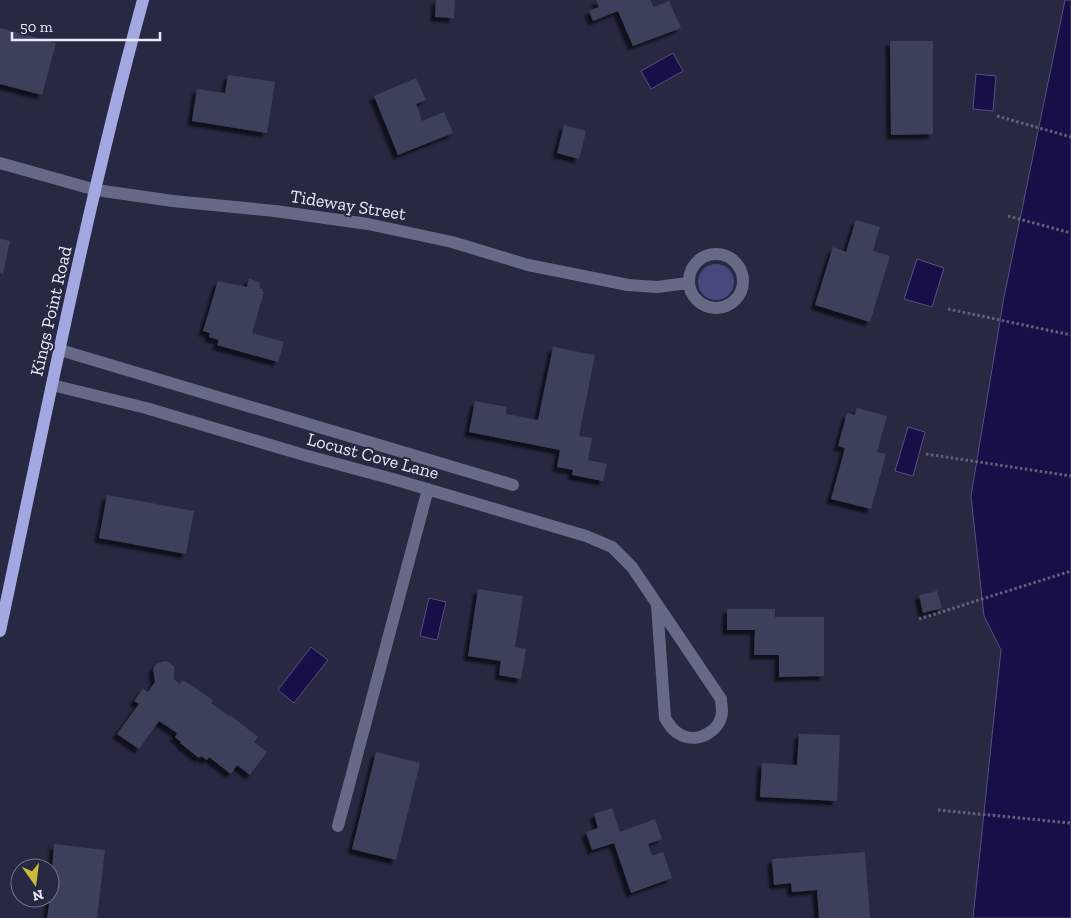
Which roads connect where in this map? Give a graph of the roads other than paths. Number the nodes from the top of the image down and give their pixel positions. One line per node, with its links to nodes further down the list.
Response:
1 (143, 0): 3 (main road, Kings Point Road)
2 (0, 162): 3 (street, Tideway Street)
3 (96, 190): 4 (street, Tideway Street); 5 (main road, Kings Point Road)
4 (688, 283): 4 (street)
5 (60, 350): 6 (main road, Kings Point Road); 7 (street)
6 (52, 385): 8 (street, Locust Cove Lane); 10 (main road, Kings Point Road)
7 (513, 485)
8 (428, 489): 9 (street, Locust Cove Lane); 11 (street)
9 (657, 606): 9 (street, Locust Cove Lane)
10 (0, 632)
11 (338, 826)

